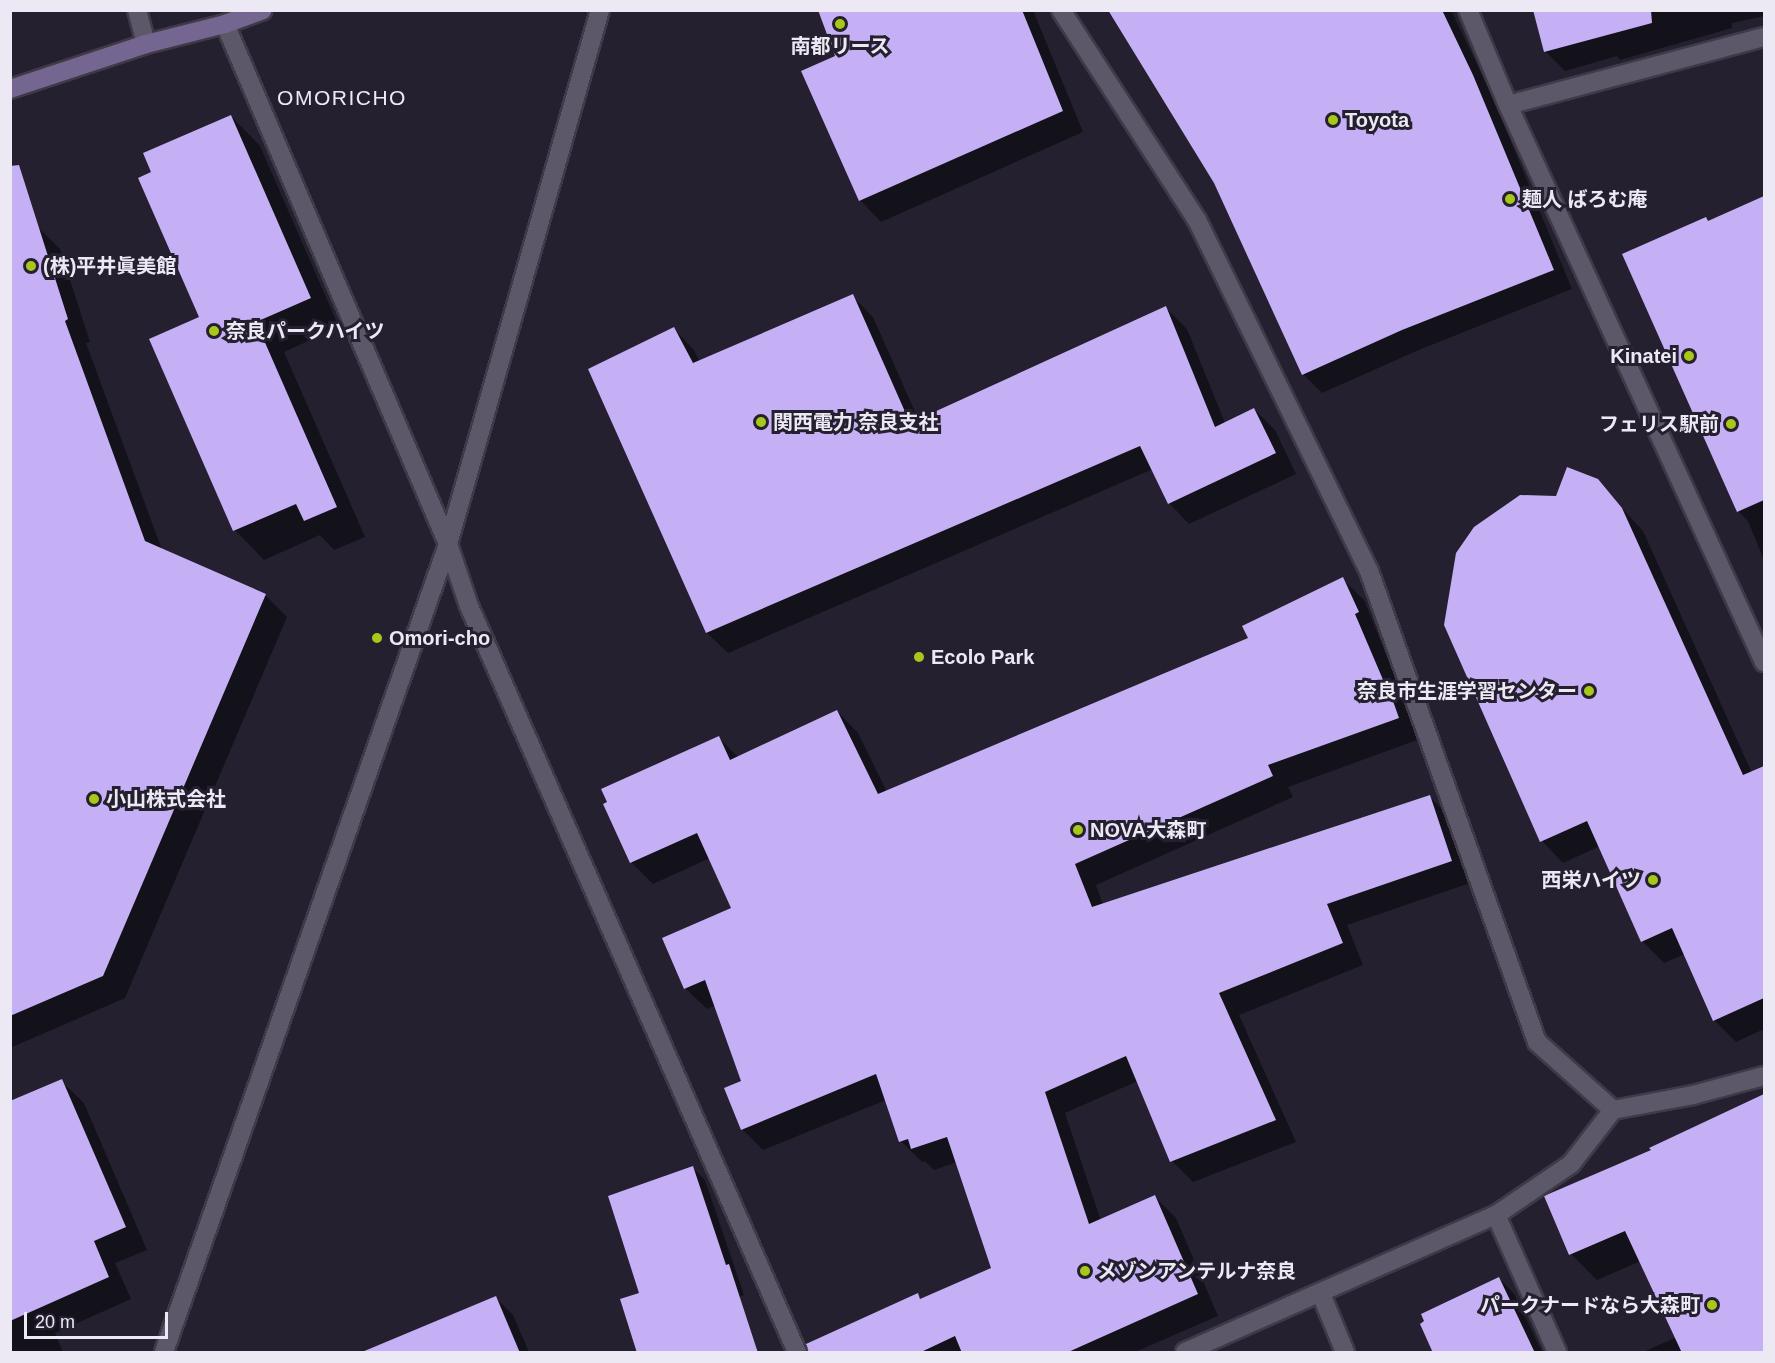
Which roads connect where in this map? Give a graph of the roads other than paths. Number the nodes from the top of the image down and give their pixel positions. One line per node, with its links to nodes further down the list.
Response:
1 (137, 10): 8 (street)
2 (263, 10): 6 (main road)
3 (600, 10): 11 (street)
4 (1061, 10): 14 (street)
5 (1468, 10): 10 (street)
6 (225, 24): 8 (main road); 11 (street)
7 (1764, 37): 10 (street)
8 (146, 44): 9 (main road)
9 (10, 89)
10 (1508, 105): 12 (street)
11 (447, 544): 17 (street); 18 (street)
12 (1764, 662)
13 (1764, 1076): 14 (street)
14 (1613, 1110): 15 (street)
15 (1496, 1215): 16 (street); 21 (street)
16 (1321, 1294): 19 (street); 20 (street)
17 (164, 1353)
18 (798, 1353)
19 (1185, 1353)
20 (1345, 1353)
21 (1557, 1353)

